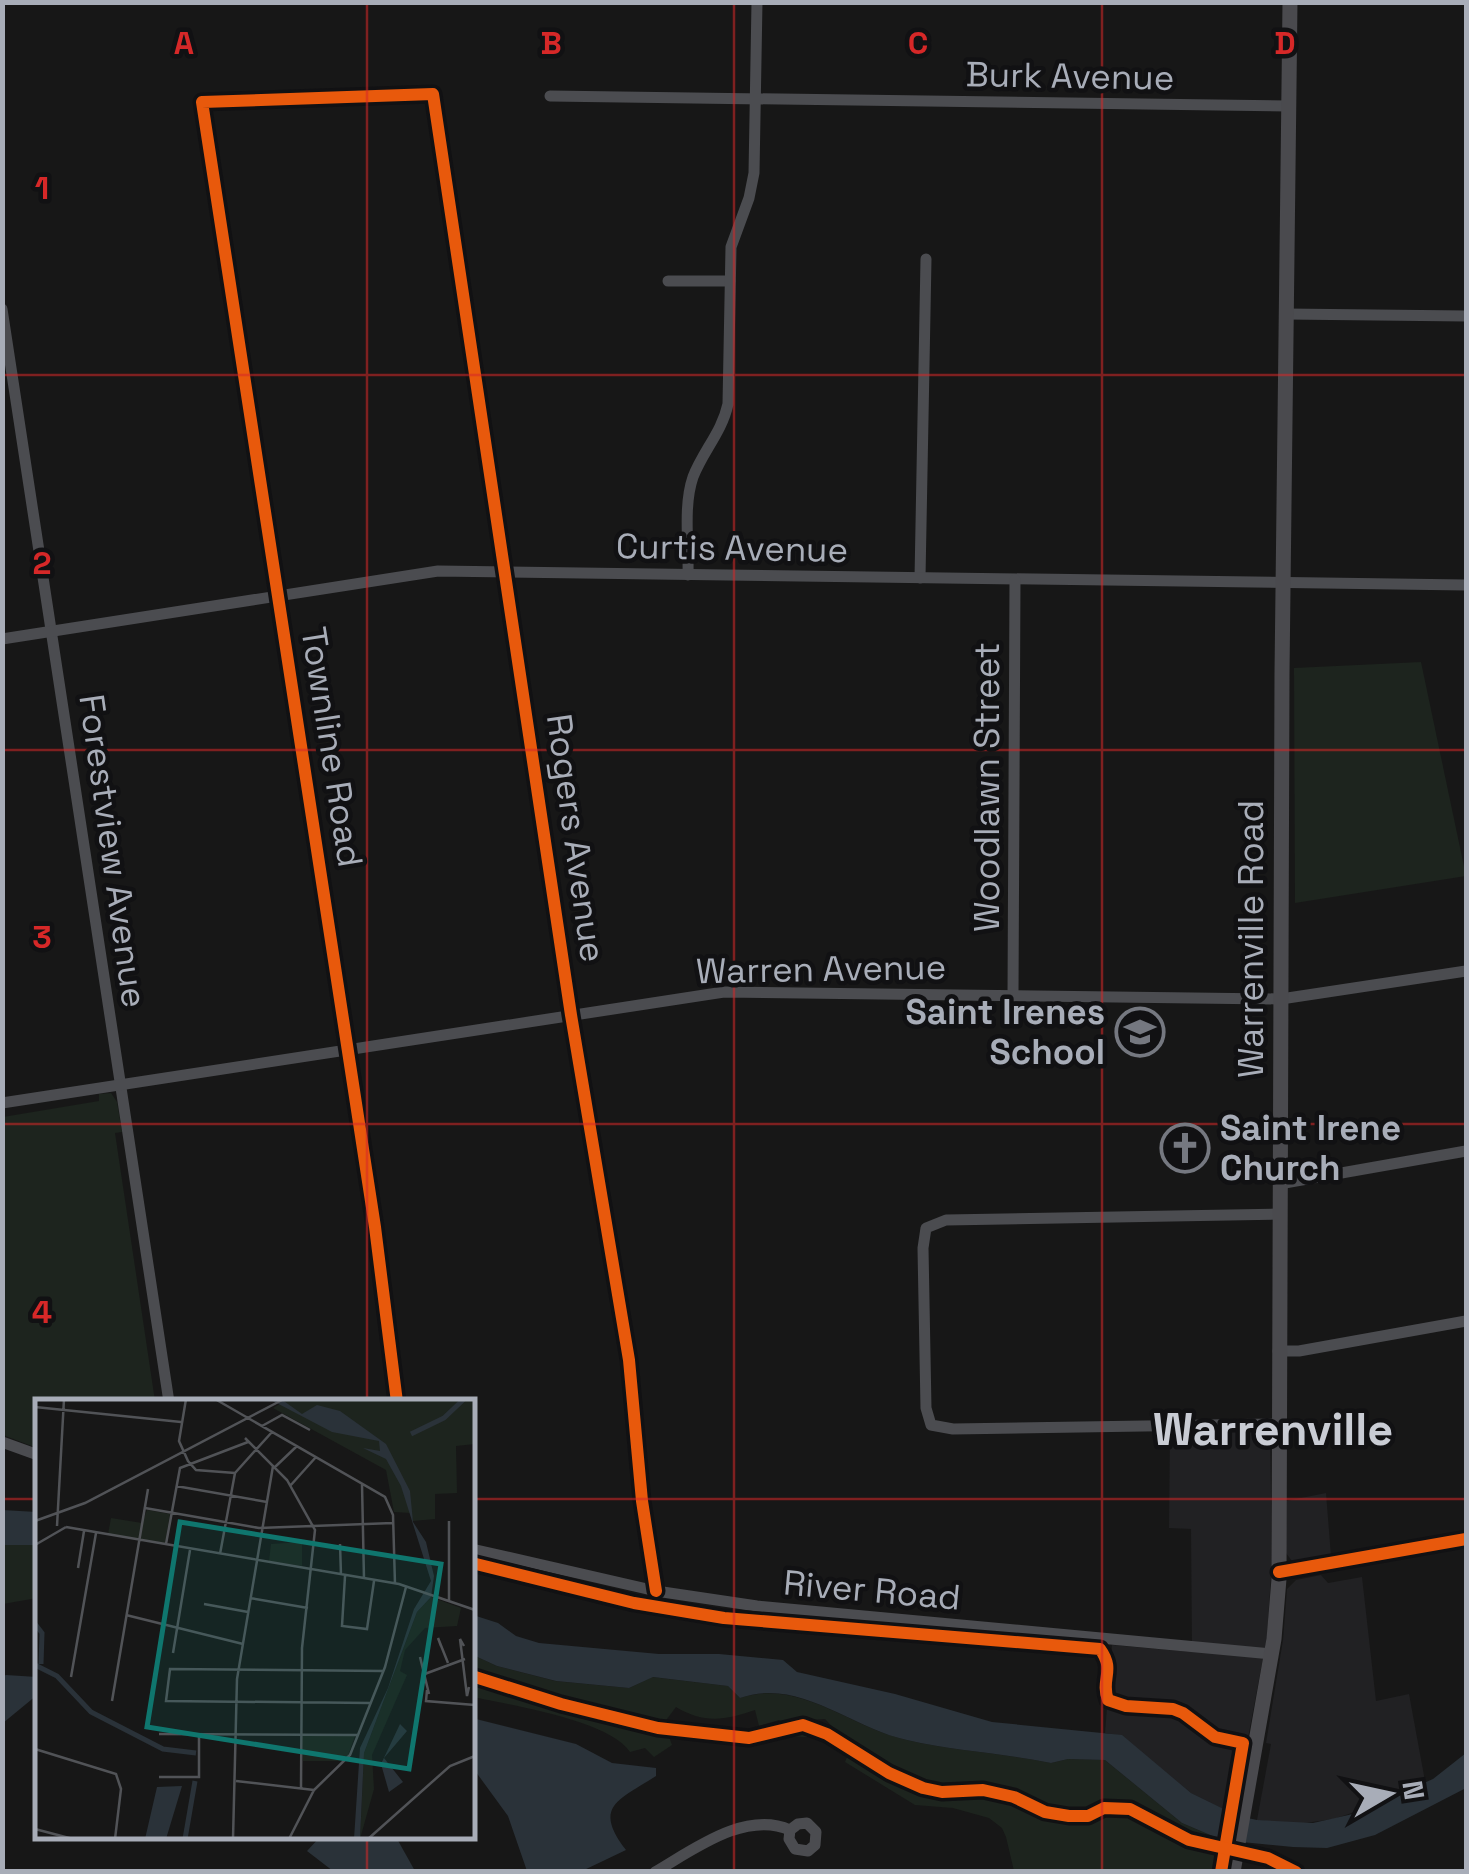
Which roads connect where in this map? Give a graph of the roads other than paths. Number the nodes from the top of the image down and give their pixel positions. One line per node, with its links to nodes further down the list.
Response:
1 (758, 2): 5 (street)
2 (1290, 2): 6 (main road, Warrenville Road)
3 (434, 94): 14 (street, Rogers Avenue); 20 (street, Townline Road)
4 (550, 96): 5 (street, Burk Avenue)
5 (755, 98): 6 (street, Burk Avenue); 9 (street)
6 (1288, 106): 11 (main road, Warrenville Road)
7 (926, 259): 16 (street)
8 (668, 281): 9 (street)
9 (730, 282): 15 (street)
10 (2, 309): 13 (street, Forestview Avenue)
11 (1286, 314): 12 (street); 18 (main road, Warrenville Road)
12 (1466, 316)
13 (7, 374): 21 (street, Forestview Avenue)
14 (506, 572): 15 (street, Curtis Avenue); 20 (street, Curtis Avenue); 26 (street, Rogers Avenue)
15 (688, 575): 16 (street, Curtis Avenue)
16 (920, 578): 17 (street, Curtis Avenue)
17 (1015, 580): 18 (street, Curtis Avenue); 24 (street, Woodlawn Street)
18 (1283, 584): 19 (street, Curtis Avenue); 25 (main road, Warrenville Road)
19 (1466, 585)
20 (278, 595): 21 (street, Curtis Avenue); 27 (street, Townline Road)
21 (52, 632): 22 (street, Curtis Avenue); 28 (street, Forestview Avenue)
22 (2, 639)
23 (1466, 971): 25 (street, Warren Avenue)
24 (1013, 996): 25 (street, Warren Avenue); 26 (street, Warren Avenue)
25 (1280, 1000): 31 (main road, Warrenville Road)
26 (572, 1014): 27 (street, Warren Avenue); 43 (street, Rogers Avenue)
27 (348, 1050): 28 (street, Warren Avenue); 36 (street, Townline Road)
28 (118, 1084): 29 (street, Warren Avenue); 35 (street, Forestview Avenue)
29 (2, 1103)
30 (1466, 1151): 31 (street)
31 (1279, 1184): 32 (main road, Warrenville Road)
32 (1279, 1214): 34 (main road, Warrenville Road); 37 (street)
33 (1466, 1321): 34 (street)
34 (1278, 1351): 37 (main road, Warrenville Road)
35 (169, 1399)
36 (397, 1399)
37 (1277, 1424): 42 (main road, Warrenville Road)
38 (2, 1442): 39 (street)
39 (35, 1453)
40 (1466, 1540): 42 (main road)
41 (475, 1550): 43 (street, River Road)
42 (1279, 1572): 44 (main road, Warrenville Road)
43 (656, 1590): 44 (street, River Road)
44 (1272, 1654): 48 (main road, Warrenville Road)
45 (790, 1830): 46 (street)
46 (671, 1868): 47 (street)
47 (655, 1872)
48 (1233, 1872)

